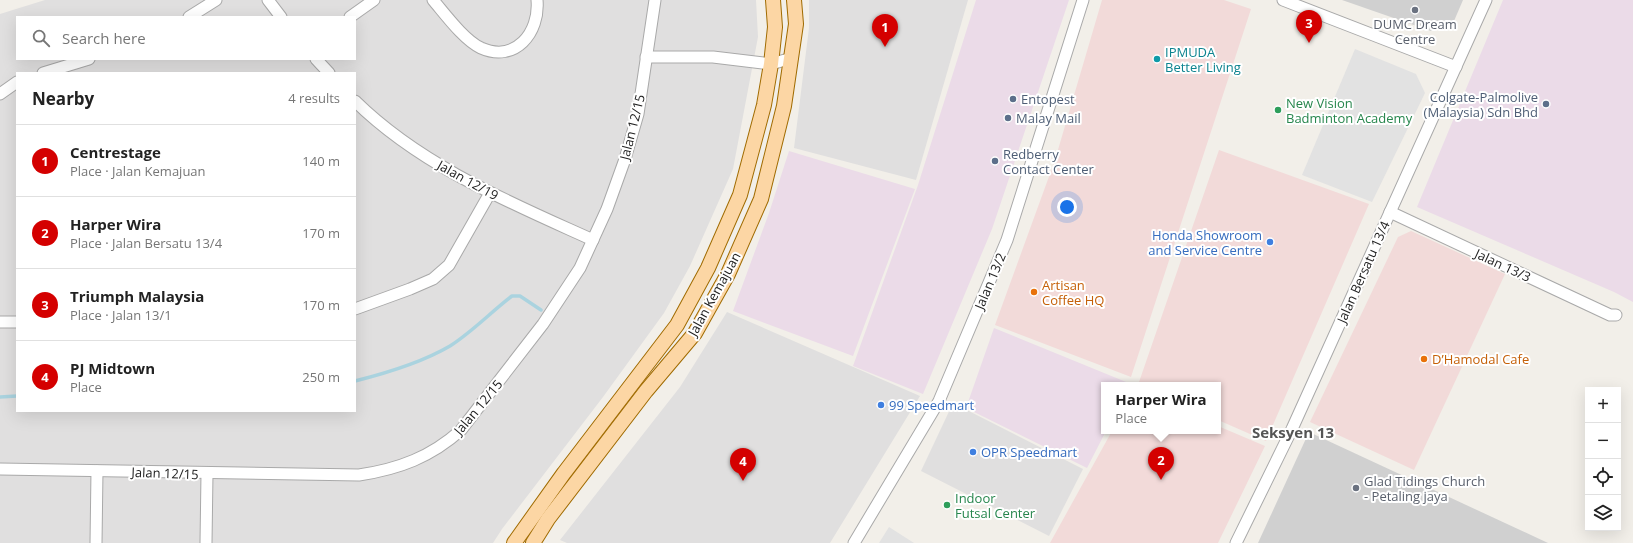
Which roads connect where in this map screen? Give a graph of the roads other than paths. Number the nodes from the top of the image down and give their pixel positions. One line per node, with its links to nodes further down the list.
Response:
1 (216, 0): 12 (street)
2 (268, 0): 13 (street)
3 (374, 0): 14 (street)
4 (433, 0): 5 (street)
5 (537, 0)
6 (655, 0): 15 (street, Jalan 12/15)
7 (773, 0): 19 (main road, Jalan Kemajuan)
8 (794, 0): 16 (main road, Jalan Kemajuan)
9 (1083, 0): 40 (street, Jalan 13/2)
10 (1283, 0): 20 (street)
11 (1486, 0): 20 (street, Jalan Bersatu 13/4)
12 (191, 16)
13 (280, 16)
14 (351, 16)
15 (646, 57): 19 (street); 28 (street, Jalan 12/15)
16 (792, 58): 19 (street); 39 (main road, Jalan Kemajuan)
17 (86, 60): 21 (street)
18 (317, 60): 22 (street)
19 (771, 64): 38 (main road, Jalan Kemajuan)
20 (1456, 66): 27 (street, Jalan Bersatu 13/4)
21 (46, 72)
22 (328, 72)
23 (16, 83): 24 (street)
24 (0, 94)
25 (356, 102): 26 (street, Jalan 12/19)
26 (490, 193): 28 (street, Jalan 12/19); 29 (street)
27 (1390, 212): 30 (street, Jalan 13/3); 41 (street, Jalan Bersatu 13/4)
28 (592, 240): 35 (street, Jalan 12/15)
29 (356, 309)
30 (1616, 315)
31 (0, 322): 32 (street)
32 (16, 322)
33 (0, 469): 34 (street, Jalan 12/15)
34 (97, 471): 35 (street, Jalan 12/15); 36 (street)
35 (207, 474): 37 (street)
36 (96, 543)
37 (206, 543)
38 (514, 543)
39 (532, 543)
40 (854, 543)
41 (1236, 543)

